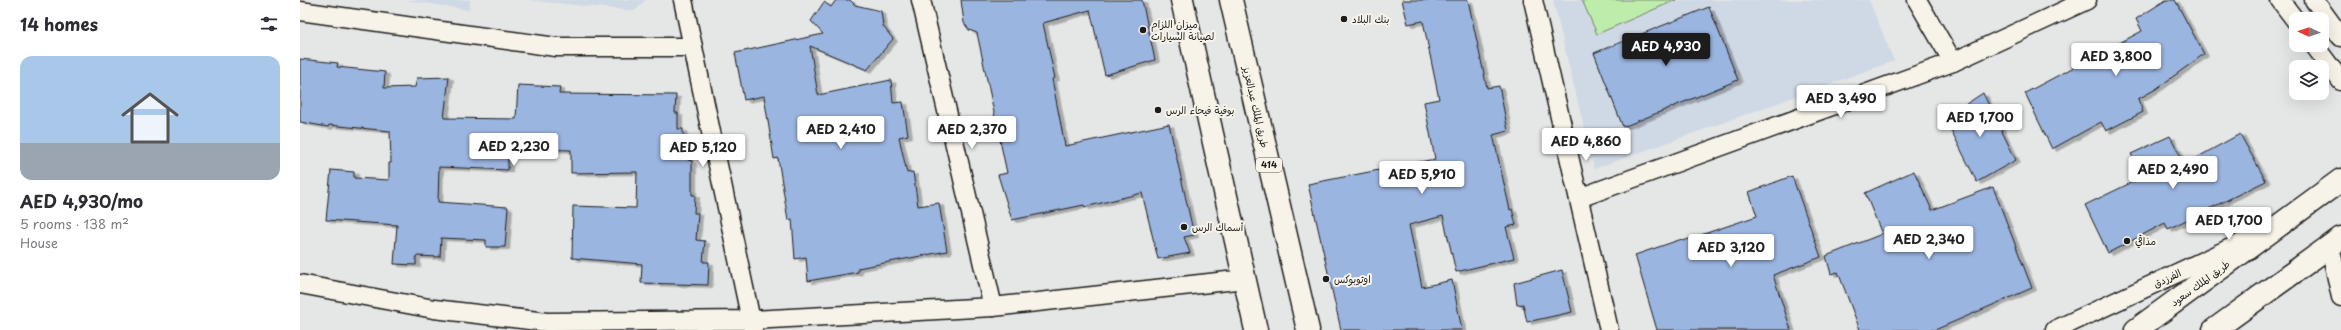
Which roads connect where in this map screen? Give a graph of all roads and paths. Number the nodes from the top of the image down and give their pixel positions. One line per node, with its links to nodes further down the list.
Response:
1 (683, 0): 13 (street)
2 (921, 0): 24 (street)
3 (1182, 0): 21 (main road)
4 (1231, 0): 27 (main road, طريق الملك عبدالعزيز / 414)
5 (1533, 0): 18 (street)
6 (1918, 0): 15 (street)
7 (2087, 0): 15 (street)
8 (2280, 0): 11 (street)
9 (2314, 0): 12 (street)
10 (300, 11): 13 (street)
11 (2289, 12)
12 (2341, 37)
13 (693, 47): 25 (street)
14 (2319, 52): 16 (street)
15 (1953, 62): 18 (street)
16 (2341, 81)
17 (2341, 180): 19 (main road, طريق الملك سعود)
18 (1578, 198): 28 (street)
19 (2278, 225): 29 (street, الفرزدق); 30 (main road, طريق الملك سعود)
20 (2335, 242): 23 (street); 31 (main road)
21 (1245, 279): 24 (street); 26 (main road)
22 (300, 284): 25 (street)
23 (2341, 297)
24 (993, 307): 25 (street)
25 (752, 325)
26 (1256, 330)
27 (1308, 330)
28 (1609, 330)
29 (2055, 330)
30 (2136, 330)
31 (2214, 330)

